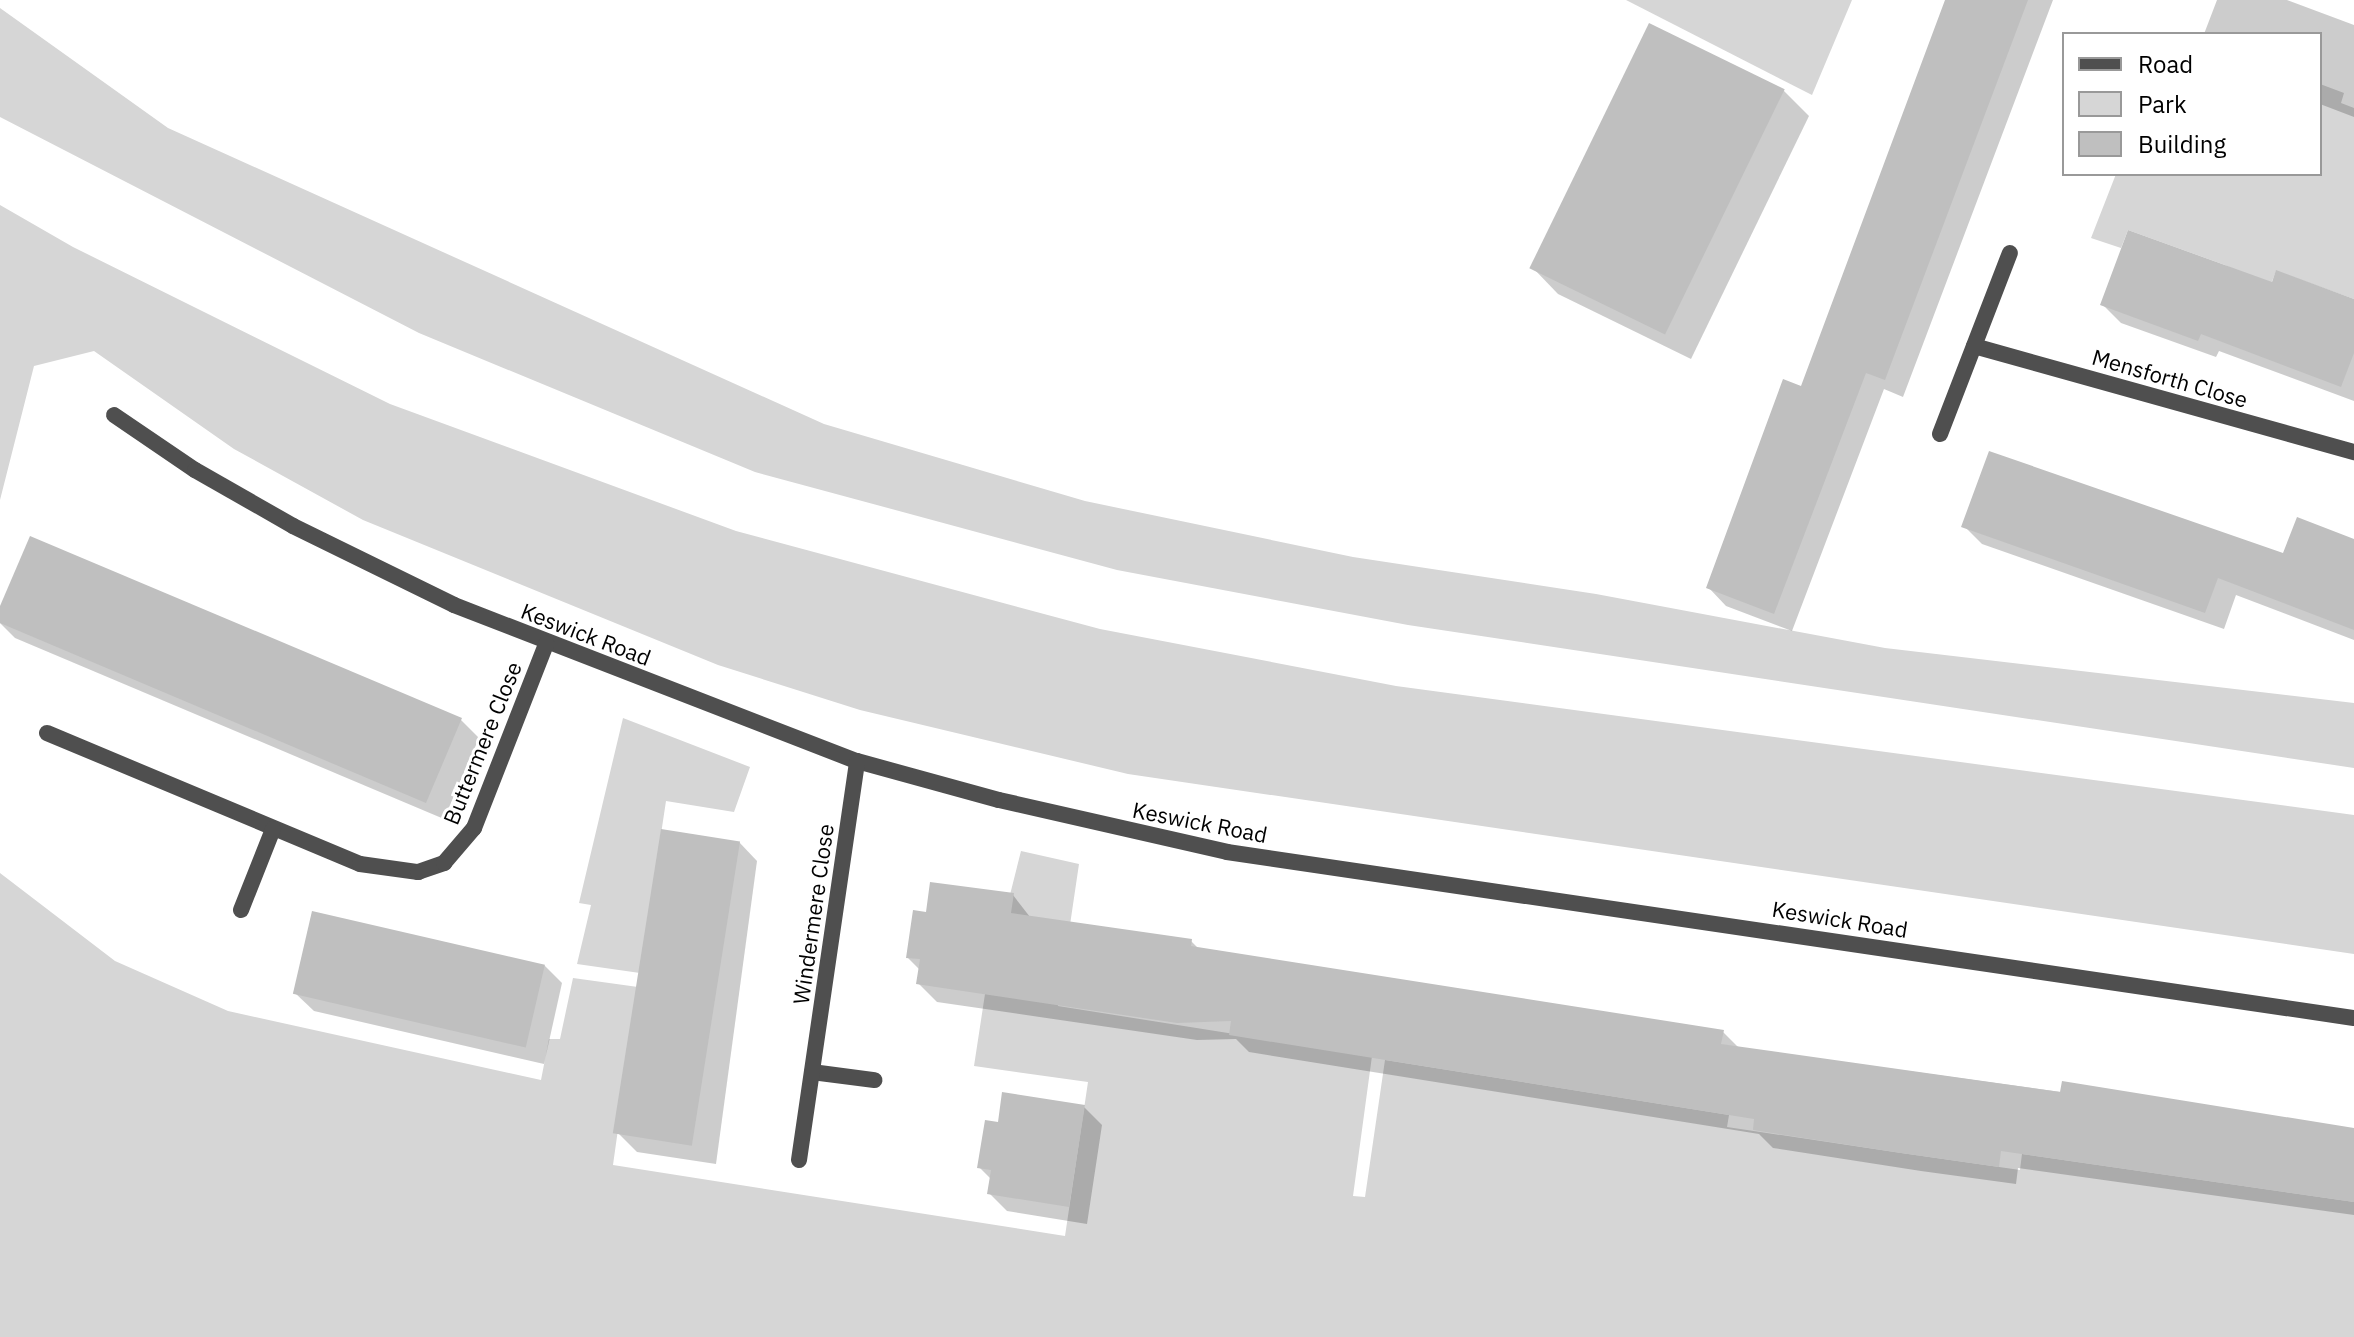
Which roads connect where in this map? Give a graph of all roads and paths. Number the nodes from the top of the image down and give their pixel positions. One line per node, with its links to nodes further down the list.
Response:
1 (2010, 253): 2 (street)
2 (1974, 346): 4 (street); 5 (street, Mensforth Close)
3 (114, 415): 6 (street, Keswick Road)
4 (1940, 434)
5 (2354, 452)
6 (546, 644): 8 (street, Keswick Road); 9 (street, Buttermere Close)
7 (47, 733): 9 (street, Buttermere Close)
8 (857, 761): 11 (street, Keswick Road); 12 (street, Windermere Close)
9 (273, 829): 10 (street)
10 (241, 910)
11 (2354, 1018)
12 (812, 1072): 13 (street); 14 (street, Windermere Close)
13 (874, 1080)
14 (799, 1160)

